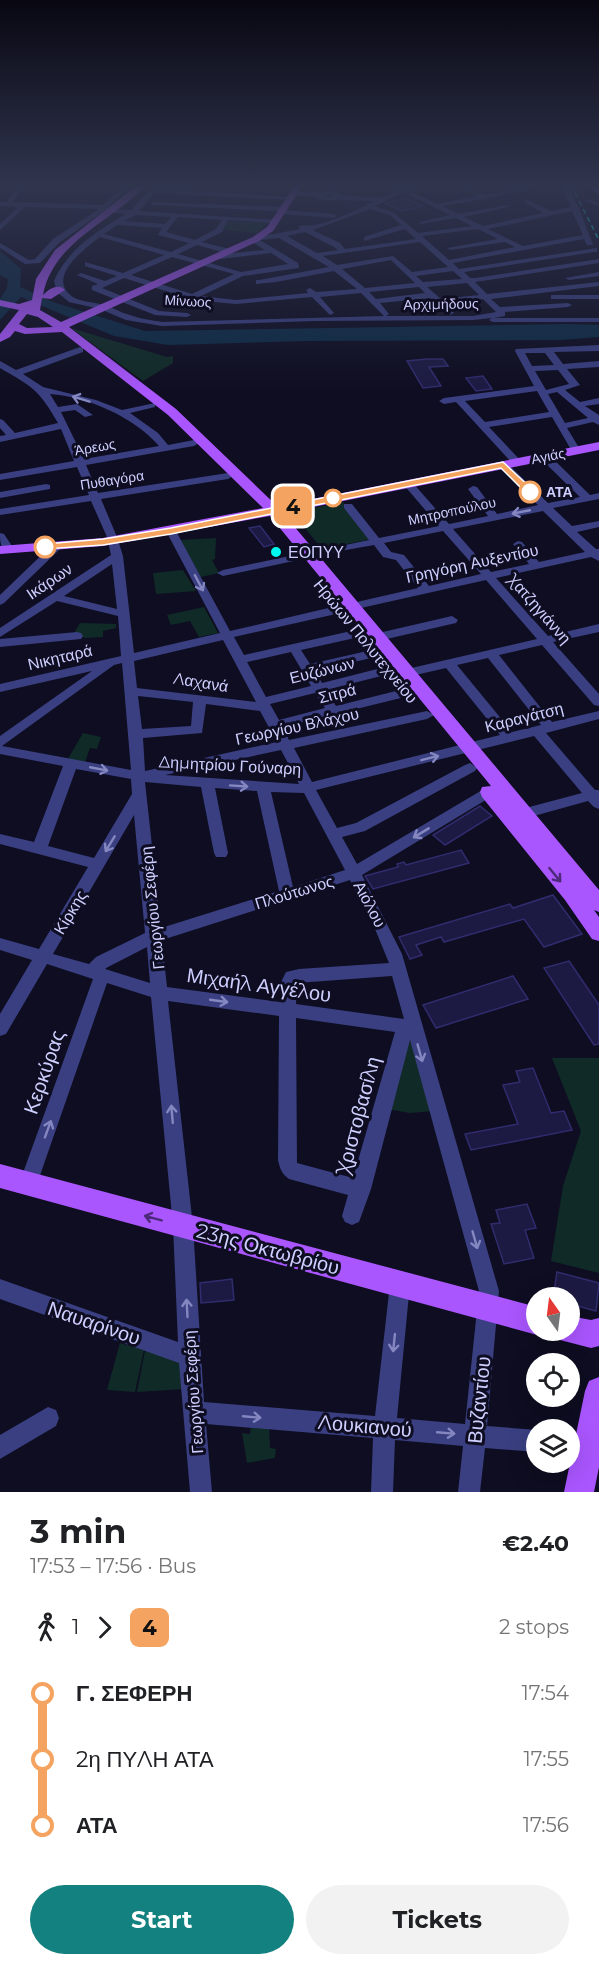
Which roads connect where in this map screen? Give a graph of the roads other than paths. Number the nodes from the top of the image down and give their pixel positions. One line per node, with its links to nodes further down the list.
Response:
1 (17, 255): 2 (street)
2 (43, 255)
3 (66, 255): 45 (main road)
4 (75, 255): 45 (street)
5 (172, 255): 18 (street); 33 (street)
6 (225, 255): 14 (main road)
7 (282, 255): 14 (street); 20 (street); 25 (street)
8 (315, 255): 23 (street)
9 (347, 255): 19 (street)
10 (370, 255): 15 (street)
11 (440, 255): 22 (street, Αρχιμήδους)
12 (498, 255): 22 (street)
13 (556, 255): 22 (street)
14 (218, 258): 18 (main road)
15 (377, 260): 19 (street); 21 (street); 21 (street)
16 (599, 261): 36 (street)
17 (88, 264): 33 (street)
18 (203, 264): 25 (street); 41 (main road)
19 (357, 264): 23 (street)
20 (295, 265): 26 (street); 28 (street)
21 (402, 267): 30 (street)
22 (454, 267): 30 (street); 36 (street, Αρχιμήδους)
23 (336, 268): 28 (street); 29 (street)
24 (378, 270): 29 (street)
25 (231, 271): 27 (street)
26 (252, 273): 27 (street); 38 (street)
27 (241, 274): 47 (street)
28 (311, 274): 34 (street)
29 (344, 274): 34 (street); 44 (street)
30 (411, 274): 42 (street)
31 (599, 274): 35 (street)
32 (81, 275): 39 (street)
33 (122, 275): 39 (street); 41 (street)
34 (299, 278): 38 (street); 46 (street)
35 (560, 279)
36 (468, 280): 42 (street); 43 (street, Αρχιμήδους)
37 (539, 281): 43 (street)
38 (259, 282): 52 (street)
39 (104, 283): 51 (street)
40 (599, 284): 48 (street)
41 (155, 285): 47 (street); 51 (main road)
42 (422, 285): 44 (street); 50 (street)
43 (478, 289): 48 (street, Αρχιμήδους)
44 (365, 290): 46 (street); 53 (street)
45 (47, 293): 57 (street, Αρχιμήδους); 61 (main road)
46 (315, 295): 52 (street); 59 (street)
47 (192, 297): 54 (street); 56 (street)
48 (485, 297): 50 (street); 58 (street, Αρχιμήδους)
49 (599, 297): 58 (street)
50 (435, 298): 53 (street); 60 (street)
51 (123, 299): 54 (street, Μίνωος); 57 (main road)
52 (270, 299): 54 (street)
53 (375, 301): 62 (street)
54 (236, 302)
55 (599, 303): 58 (street)
56 (173, 306)
57 (103, 308): 61 (main road); 63 (street, Αρχιμήδους)
58 (497, 309): 63 (street, Αρχιμήδους); 64 (street)
59 (330, 313)
60 (450, 313)
61 (28, 314): 65 (main road); 65 (main road); 66 (main road); 69 (main road, Ηρώων Πολυτεχνείου); 116 (main road, Ηρώων Πολυτεχνείου)
62 (385, 314)
63 (473, 318): 64 (street)
64 (599, 318)
65 (31, 331): 67 (main road)
66 (0, 339)
67 (0, 344)
68 (599, 348): 70 (street)
69 (80, 350): 76 (street); 84 (main road, Ηρώων Πολυτεχνείου)
70 (577, 350): 71 (street); 73 (street)
71 (548, 351): 74 (street); 75 (street)
72 (0, 364): 76 (street, Γεωργίου Σεφέρη)
73 (595, 364): 74 (street); 77 (street)
74 (561, 367): 75 (street); 79 (street)
75 (529, 369): 80 (street)
76 (16, 373): 78 (street, Γεωργίου Σεφέρη)
77 (599, 375)
78 (41, 389): 86 (street, Γεωργίου Σεφέρη); 87 (street, one-way to 78)
79 (558, 389): 80 (street); 85 (street)
80 (541, 390): 81 (street); 88 (street)
81 (458, 399): 82 (street); 93 (street)
82 (444, 401)
83 (599, 401): 85 (street)
84 (152, 405): 87 (street); 97 (main road, Ηρώων Πολυτεχνείου)
85 (578, 405): 90 (street)
86 (56, 410): 89 (street); 92 (street, Γεωργίου Σεφέρη)
87 (120, 413): 99 (street)
88 (555, 414): 93 (street); 94 (street)
89 (88, 415)
90 (598, 420): 94 (street)
91 (0, 422): 95 (street)
92 (64, 425): 95 (street); 103 (street, Γεωργίου Σεφέρη)
93 (482, 425): 102 (street)
94 (562, 426): 100 (street)
95 (12, 436): 96 (street)
96 (0, 439)
97 (194, 443): 99 (street, Άρεως); 105 (main road, Ηρώων Πολυτεχνείου)
98 (599, 446): 100 (main road, Αγιάς)
99 (166, 448): 103 (street, Άρεως)
100 (576, 451): 101 (main road, Αγιάς)
101 (545, 457): 102 (main road, Αγιάς); 113 (street)
102 (517, 462): 104 (main road, Αγιάς)
103 (81, 464): 106 (street, Άρεως); 112 (street, Γεωργίου Σεφέρη)
104 (503, 465): 107 (main road, Αγιάς); 115 (street)
105 (228, 476): 112 (street, Πυθαγόρα); 116 (main road, Ηρώων Πολυτεχνείου)
106 (0, 477)
107 (408, 484): 116 (main road, Αγιάς); 120 (street, Χατζηγιάννη)
108 (46, 487): 110 (street)
109 (473, 489): 118 (street)
110 (0, 495)
111 (599, 496): 113 (street, Μητροπούλου)
112 (96, 497): 117 (street, Πυθαγόρα); 123 (street, Γεωργίου Σεφέρη)
113 (587, 498): 115 (street, Μητροπούλου)
114 (348, 506): 124 (street)
115 (546, 507): 118 (street, Μητροπούλου, one-way to 118); 121 (street)
116 (268, 511): 122 (main road, Αγιάς); 130 (main road, Ηρώων Πολυτεχνείου)
117 (0, 512)
118 (494, 517): 120 (street, Μητροπούλου)
119 (599, 524): 121 (street)
120 (446, 527): 124 (street, Μητροπούλου); 133 (street, Χατζηγιάννη)
121 (569, 530): 128 (street)
122 (171, 531): 123 (main road, Αγιάς); 143 (street, Αιόλου, one-way to 143)
123 (113, 541): 127 (main road, Αγιάς); 129 (street, Γεωργίου Σεφέρη)
124 (376, 542): 130 (street, Μητροπούλου); 134 (street)
125 (518, 544): 131 (street)
126 (3, 545): 127 (main road, Αγιάς)
127 (57, 546): 135 (street)
128 (597, 555): 131 (street, Γρηγόρη Αυξεντίου)
129 (117, 556): 136 (street, Ικάρων); 138 (street, Γεωργίου Σεφέρη)
130 (305, 556): 132 (street, Μητροπούλου); 137 (main road, Ηρώων Πολυτεχνείου)
131 (537, 566): 133 (street, Γρηγόρη Αυξεντίου)
132 (222, 573)
133 (489, 576): 134 (street, Γρηγόρη Αυξεντίου); 145 (street, Χατζηγιάννη)
134 (426, 590): 137 (street, Γρηγόρη Αυξεντίου)
135 (2, 595)
136 (55, 597): 138 (street); 141 (street, Ικάρων)
137 (347, 608): 142 (main road, Ηρώων Πολυτεχνείου); 143 (street, Γρηγόρη Αυξεντίου); 147 (main road, Ηρώων Πολυτεχνείου)
138 (122, 614): 150 (street, Γεωργίου Σεφέρη)
139 (452, 620): 147 (street)
140 (598, 629): 145 (street)
141 (0, 633)
142 (360, 633): 147 (main road, Ηρώων Πολυτεχνείου); 148 (street)
143 (226, 634): 150 (street, Γρηγόρη Αυξεντίου); 151 (street, Αιόλου)
144 (77, 636): 146 (street)
145 (545, 640): 149 (street); 161 (street, Χατζηγιάννη)
146 (0, 643)
147 (377, 645): 153 (street); 154 (main road, Ηρώων Πολυτεχνείου); 155 (main road, Ηρώων Πολυτεχνείου)
148 (294, 648): 151 (street); 153 (street)
149 (490, 653): 152 (street); 167 (street)
150 (121, 660): 157 (street, Νικηταρά); 158 (street, Γεωργίου Σεφέρη); 170 (street)
151 (240, 660): 162 (street, Αιόλου)
152 (449, 663): 155 (street); 169 (street)
153 (307, 669): 156 (street)
154 (389, 670): 156 (street, Ευζώνων); 159 (main road, Ηρώων Πολυτεχνείου)
155 (406, 673): 173 (main road, Ηρώων Πολυτεχνείου)
156 (318, 687): 162 (street, Ευζώνων); 163 (street)
157 (0, 688)
158 (131, 691): 160 (street, Λαχανά); 168 (street, Γεωργίου Σεφέρη)
159 (408, 692): 163 (street, Σιτρά); 164 (main road, Ηρώων Πολυτεχνείου)
160 (200, 699): 162 (street, Λαχανά); 168 (street)
161 (599, 702)
162 (263, 704): 166 (street, Αιόλου)
163 (333, 711): 166 (street, Σιτρά)
164 (427, 715): 171 (street, Γεωργίου Βλάχου); 173 (main road, Ηρώων Πολυτεχνείου)
165 (599, 715): 167 (street, Καραγάτση)
166 (275, 725): 171 (street, Αιόλου)
167 (543, 729): 169 (street, Καραγάτση); 181 (street)
168 (136, 734): 177 (street, Γεωργίου Σεφέρη)
169 (509, 738): 173 (street, Καραγάτση)
170 (0, 742)
171 (286, 746): 177 (street, Γεωργίου Βλάχου); 179 (street, Αιόλου)
172 (0, 750): 174 (street, Δημητρίου Γούναρη)
173 (463, 750): 175 (main road, Ηρώων Πολυτεχνείου); 179 (street, Δημητρίου Γούναρη, one-way to 173); 182 (main road, Ηρώων Πολυτεχνείου)
174 (70, 763): 177 (street, Δημητρίου Γούναρη, one-way to 177); 185 (street)
175 (470, 768): 180 (main road, Ηρώων Πολυτεχνείου); 183 (street)
176 (207, 784): 177 (street, Δημητρίου Γούναρη); 178 (street, Δημητρίου Γούναρη, one-way to 178); 186 (street)
177 (139, 785): 187 (street, Κίρκης, one-way to 187); 192 (street, Γεωργίου Σεφέρη)
178 (263, 788): 179 (street, Δημητρίου Γούναρη); 189 (street)
179 (308, 788): 183 (street, Αιόλου)
180 (489, 792): 188 (street, Πλούτωνος, one-way to 188); 191 (main road, Ηρώων Πολυτεχνείου, one-way to 191)
181 (596, 797): 182 (street)
182 (523, 814): 190 (main road, Ηρώων Πολυτεχνείου)
183 (332, 834): 188 (street, Αιόλου)
184 (0, 839): 185 (street)
185 (39, 849): 187 (street)
186 (221, 854)
187 (98, 864): 194 (street, Κίρκης)
188 (354, 873): 189 (street, Πλούτωνος); 195 (street, Αιόλου)
189 (287, 894): 192 (street, Πλούτωνος)
190 (599, 904)
191 (599, 933)
192 (154, 936): 196 (street, Πλούτωνος); 197 (street, Γεωργίου Σεφέρη)
193 (0, 944): 194 (street, Μιχαήλ Αγγέλου)
194 (43, 957): 196 (street, Μιχαήλ Αγγέλου); 200 (street, Κίρκης)
195 (398, 969): 198 (street); 199 (street, Αιόλου)
196 (97, 973): 197 (street, Μιχαήλ Αγγέλου); 202 (street, Κερκύρας, one-way to 196)
197 (161, 993): 198 (street, Μιχαήλ Αγγέλου, one-way to 198); 205 (street, Γεωργίου Σεφέρη, one-way to 197)
198 (286, 1010): 199 (street, Μιχαήλ Αγγέλου); 203 (street)
199 (409, 1027): 203 (street, Χριστοβασίλη); 208 (street, Αιόλου, one-way to 208)
200 (0, 1029)
201 (0, 1176): 202 (main road, 23ης Οκτωβρίου)
202 (28, 1184): 205 (main road, 23ης Οκτωβρίου, one-way to 202)
203 (361, 1189): 204 (street, Χριστοβασίλη)
204 (352, 1216)
205 (183, 1226): 206 (main road, 23ης Οκτωβρίου); 212 (street, Γεωργίου Σεφέρη, one-way to 205)
206 (400, 1284): 208 (main road, 23ης Οκτωβρίου); 216 (street, one-way to 216)
207 (0, 1289): 212 (street, Ναυαρίνου)
208 (489, 1308): 209 (main road, 23ης Οκτωβρίου); 217 (street, Βυζαντίου)
209 (526, 1318)
210 (580, 1332): 211 (main road)
211 (599, 1332)
212 (189, 1356): 214 (street, Γεωργίου Σεφέρη)
213 (599, 1391): 219 (main road)
214 (194, 1412): 216 (street, Λουκιανού, one-way to 216); 222 (street, Γεωργίου Σεφέρη)
215 (48, 1418): 220 (street)
216 (385, 1428): 217 (street, Λουκιανού, one-way to 217); 223 (street)
217 (475, 1435): 218 (street, Λουκιανού); 224 (street, Βυζαντίου)
218 (526, 1440)
219 (580, 1441)
220 (2, 1443)
221 (579, 1473): 225 (main road)
222 (201, 1492)
223 (382, 1492)
224 (469, 1492)
225 (579, 1492)

